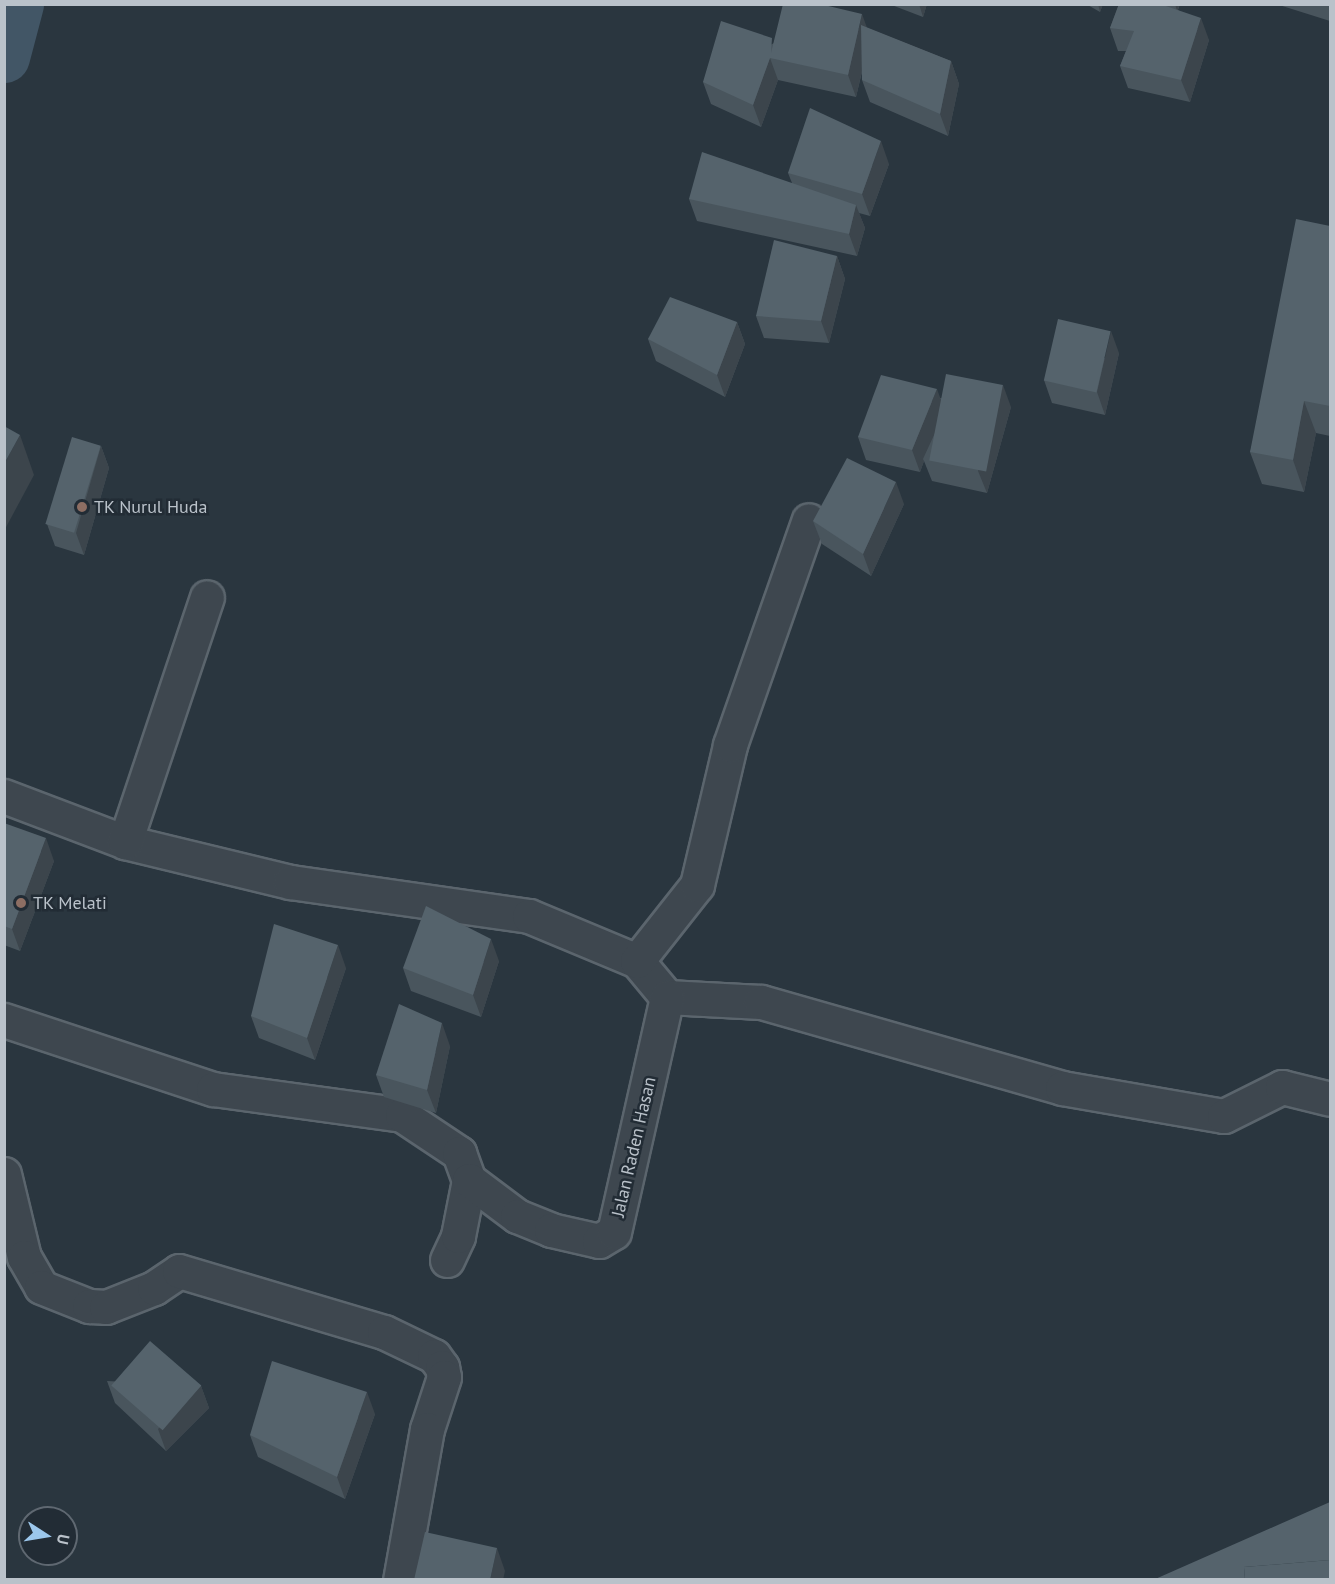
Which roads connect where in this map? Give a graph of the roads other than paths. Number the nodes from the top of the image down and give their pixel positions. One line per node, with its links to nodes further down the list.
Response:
1 (809, 520): 5 (street)
2 (207, 597): 4 (street)
3 (4, 796): 4 (street)
4 (125, 842): 5 (street)
5 (637, 961): 6 (street)
6 (667, 997): 8 (street); 10 (street, Jalan Raden Hasan)
7 (4, 1020): 10 (street)
8 (1330, 1099)
9 (4, 1174): 12 (street)
10 (469, 1180): 11 (street)
11 (447, 1260)
12 (400, 1580)

